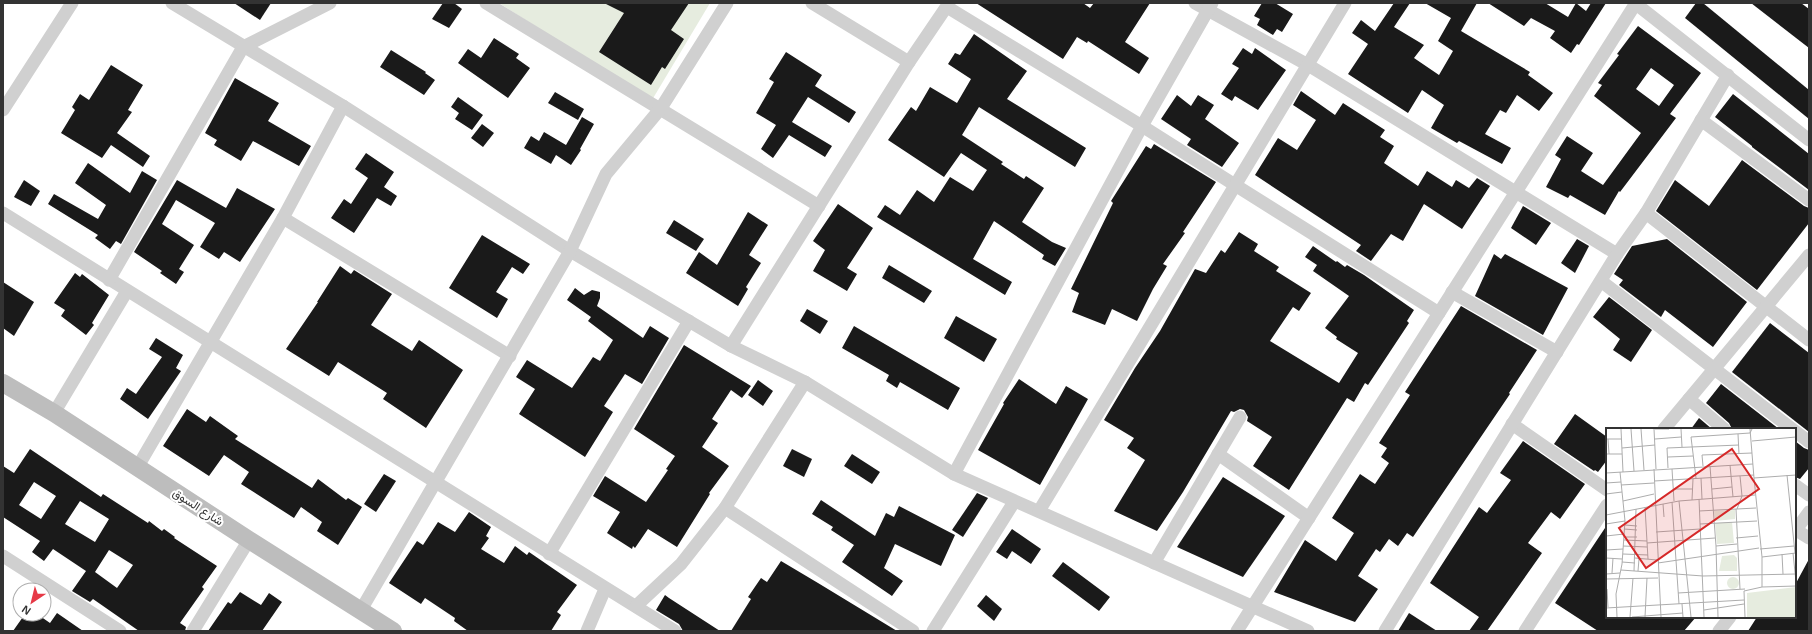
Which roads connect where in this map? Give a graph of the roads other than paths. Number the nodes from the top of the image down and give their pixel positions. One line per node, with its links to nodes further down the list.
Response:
1 (72, 3): 18 (street)
2 (172, 3): 12 (street)
3 (330, 3): 12 (street)
4 (486, 3): 17 (street)
5 (727, 3): 17 (street)
6 (812, 3): 13 (street)
7 (1195, 3): 11 (street)
8 (1345, 3): 14 (street)
9 (1636, 3): 15 (street); 23 (street)
10 (948, 5): 13 (street); 20 (street)
11 (1210, 7): 14 (street); 20 (street)
12 (243, 47): 16 (street); 32 (street)
13 (909, 62): 25 (street)
14 (1308, 65): 22 (street); 23 (street)
15 (1728, 75): 19 (street); 21 (street)
16 (343, 106): 28 (street); 29 (street)
17 (661, 108): 25 (street); 29 (street)
18 (3, 110)
19 (1701, 120): 24 (street); 27 (street)
20 (1142, 126): 22 (street); 58 (street)
21 (1809, 140)
22 (1235, 186): 37 (street); 65 (street)
23 (1516, 193): 30 (street); 35 (street)
24 (1809, 200)
25 (820, 206): 41 (street)
26 (3, 213): 32 (street)
27 (1646, 213): 30 (street); 36 (street)
28 (283, 218): 40 (street); 43 (street)
29 (570, 251): 38 (street); 43 (street)
30 (1617, 254): 33 (street)
31 (1809, 255): 36 (street)
32 (109, 280): 34 (street)
33 (1601, 281): 42 (street); 44 (street)
34 (127, 291): 40 (street); 48 (street)
35 (1452, 292): 37 (street); 42 (street)
36 (1766, 308): 39 (street); 44 (street)
37 (1439, 313): 68 (street)
38 (690, 321): 41 (street); 73 (street)
39 (1809, 340)
40 (210, 343): 57 (street); 59 (street)
41 (731, 346): 45 (street)
42 (1557, 352): 50 (street)
43 (510, 356): 59 (street)
44 (1715, 368): 47 (street); 53 (street)
45 (805, 382): 58 (street); 64 (street)
46 (3, 383): 48 (street, شارع السوق)
47 (1689, 400): 51 (street); 52 (street)
48 (54, 413): 57 (street, شارع السوق)
49 (1240, 417): 56 (street)
50 (1512, 424): 61 (street); 89 (street)
51 (1665, 428)
52 (1723, 428)
53 (1791, 428)
54 (1796, 432): 55 (street)
55 (1809, 442)
56 (1218, 454): 68 (street); 75 (street)
57 (137, 468): 72 (street, شارع السوق)
58 (954, 474): 63 (street)
59 (436, 483): 73 (street); 79 (street)
60 (1796, 486): 62 (street)
61 (1606, 489)
62 (1809, 495)
63 (1014, 502): 65 (street); 86 (street)
64 (725, 508): 77 (street); 85 (street)
65 (1038, 512): 75 (street)
66 (1809, 512): 69 (street)
67 (1605, 514): 90 (street)
68 (1309, 518): 78 (street)
69 (1796, 530)
70 (1796, 532): 71 (street)
71 (1809, 538)
72 (249, 540): 79 (street, شارع السوق); 81 (street)
73 (549, 554): 76 (street)
74 (3, 556): 80 (street)
75 (1154, 563): 78 (street)
76 (606, 588): 77 (street); 83 (street)
77 (636, 606): 84 (street)
78 (1253, 607): 87 (street); 88 (street)
79 (361, 610): 82 (street, شارع السوق)
80 (120, 631)
81 (192, 631)
82 (393, 631)
83 (587, 631)
84 (675, 631)
85 (913, 631)
86 (932, 631)
87 (1237, 631)
88 (1308, 631)
89 (1385, 631)
90 (1525, 631)

